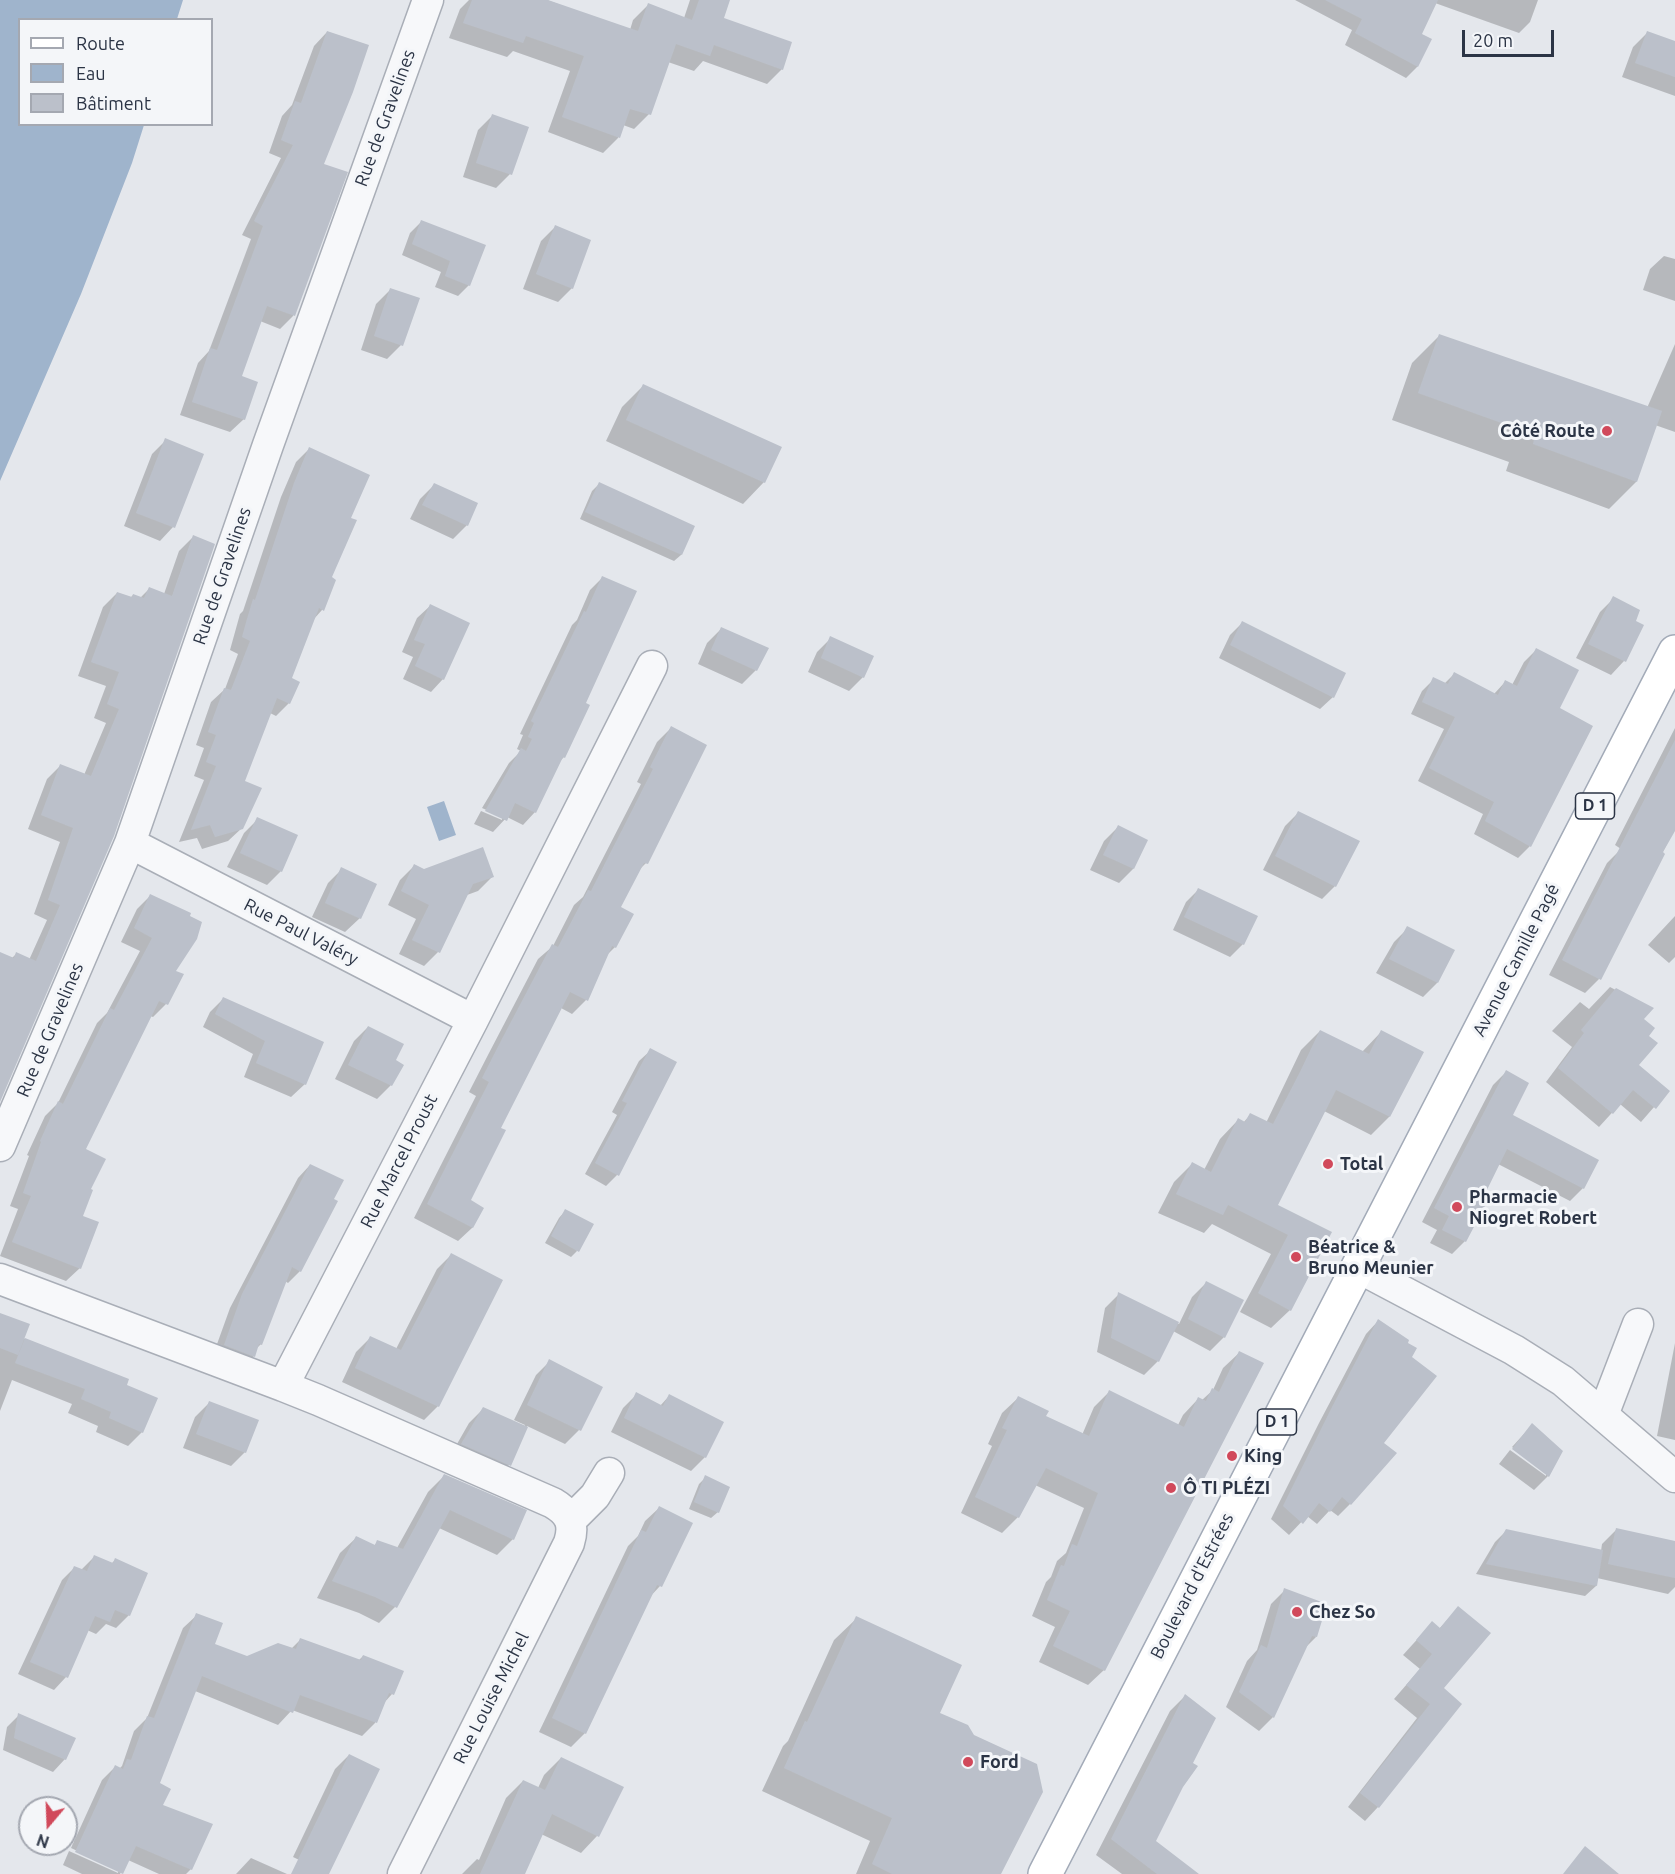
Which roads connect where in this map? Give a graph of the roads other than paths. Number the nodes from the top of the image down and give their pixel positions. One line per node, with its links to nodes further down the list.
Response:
1 (428, 0): 4 (street, Rue de Gravelines)
2 (1675, 652): 7 (main road, Avenue Camille Pagé / D 1)
3 (652, 666): 5 (street, Rue Marcel Proust)
4 (130, 843): 5 (street, Rue Paul Valéry); 6 (street, Rue de Gravelines)
5 (473, 1020): 10 (street, Rue Marcel Proust)
6 (0, 1146)
7 (1357, 1267): 11 (street); 16 (main road, Boulevard d'Estrées / D 1)
8 (0, 1279): 10 (street)
9 (1638, 1324): 11 (street)
10 (283, 1386): 14 (street)
11 (1604, 1415): 13 (street)
12 (609, 1473): 14 (street)
13 (1675, 1477)
14 (571, 1520): 15 (street, Rue Louise Michel)
15 (403, 1874)
16 (1044, 1874)

